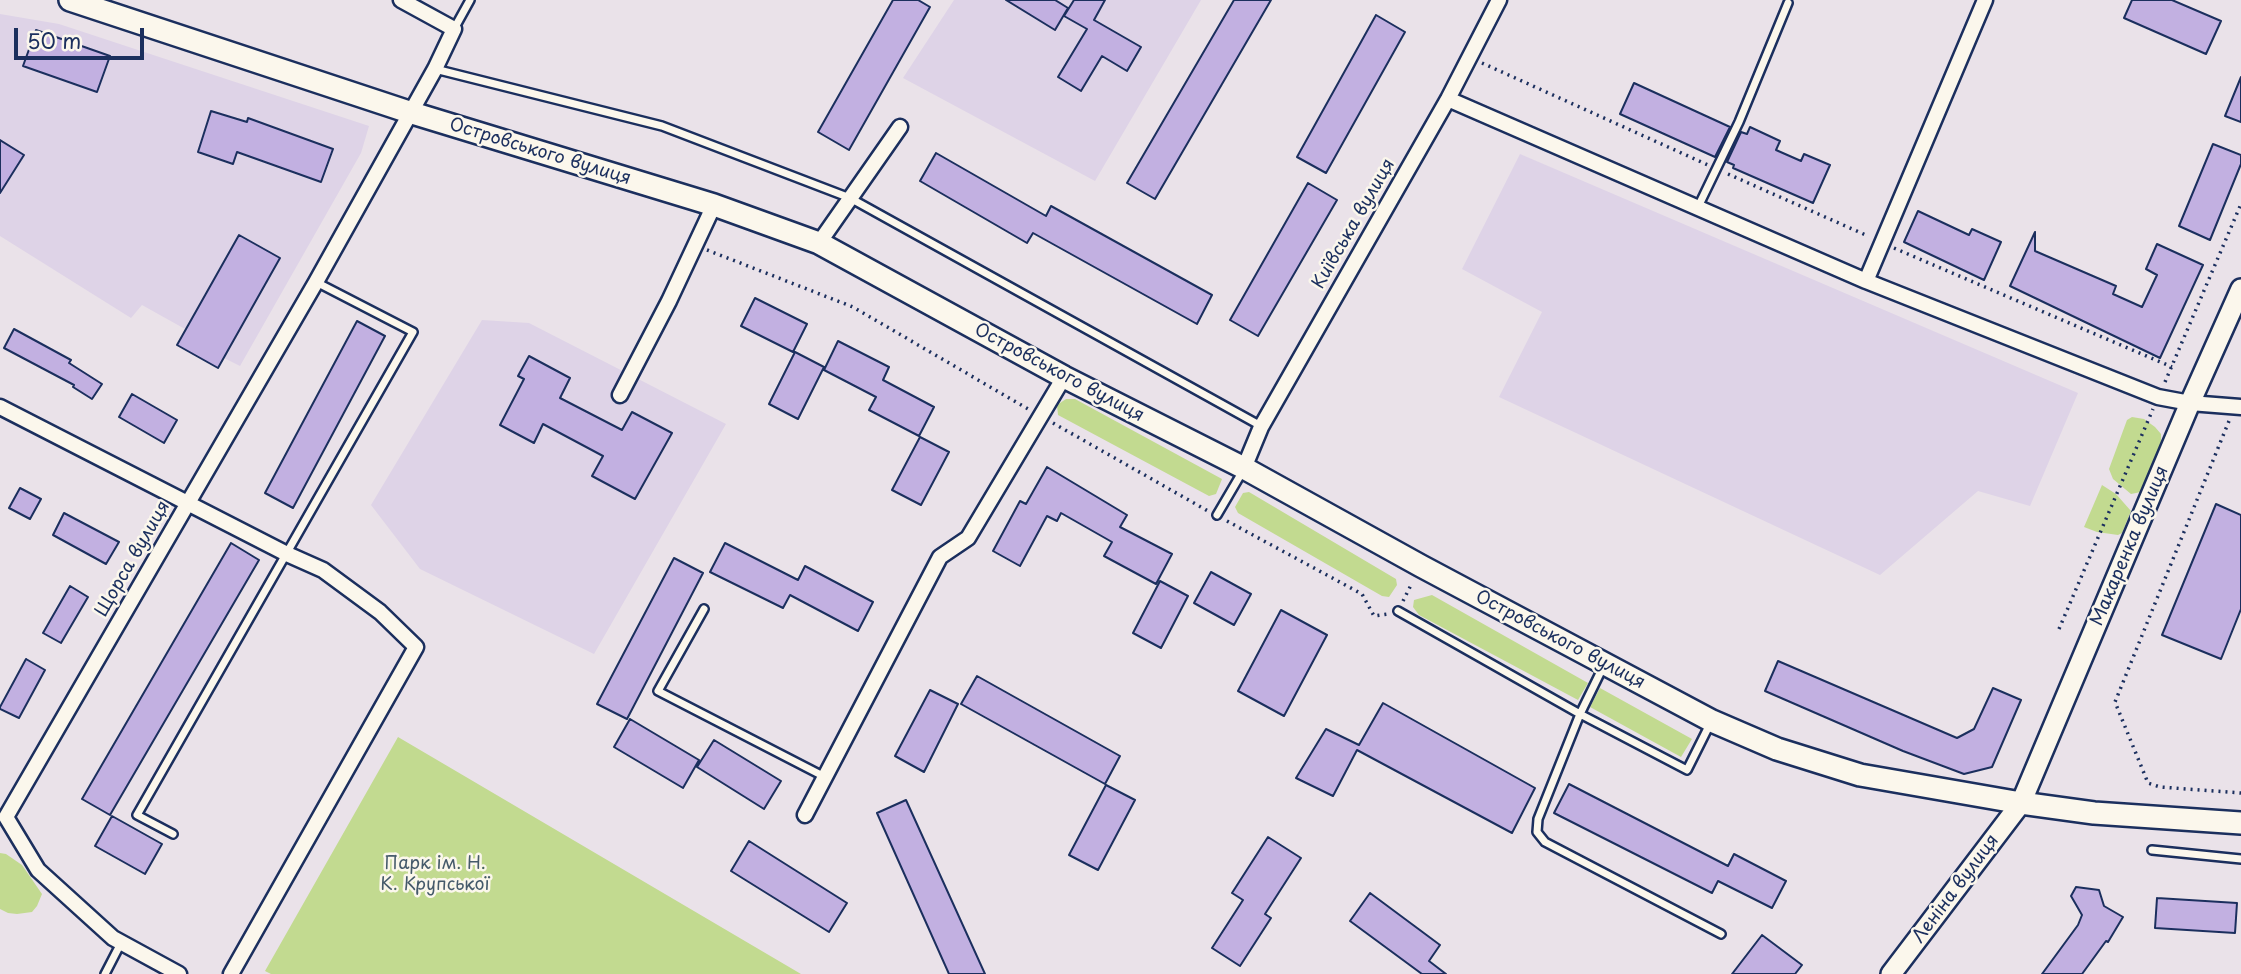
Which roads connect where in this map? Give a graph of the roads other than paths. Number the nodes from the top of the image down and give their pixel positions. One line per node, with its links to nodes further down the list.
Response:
1 (70, 0): 11 (main road, Островського вулиця)
2 (401, 0): 7 (street)
3 (470, 0): 8 (lane)
4 (1499, 0): 10 (street, Київська вулиця)
5 (1985, 0): 17 (street)
6 (1788, 3): 15 (lane)
7 (421, 5): 8 (street)
8 (454, 29): 9 (street, Щорса вулиця)
9 (435, 69): 11 (street, Щорса вулиця); 13 (lane)
10 (1448, 99): 15 (street); 25 (street, Київська вулиця)
11 (410, 112): 14 (main road, Островського вулиця); 18 (street, Щорса вулиця)
12 (900, 127): 13 (street)
13 (850, 198): 16 (street); 25 (lane)
14 (714, 205): 16 (main road, Островського вулиця); 21 (street)
15 (1697, 208): 17 (street)
16 (819, 243): 20 (main road, Островського вулиця)
17 (1866, 281): 22 (street)
18 (316, 282): 27 (street, Щорса вулиця); 29 (lane)
19 (2241, 289): 22 (street, Макаренка вулиця)
20 (1064, 377): 26 (main road, Островського вулиця); 35 (street)
21 (620, 395)
22 (2190, 403): 24 (street); 36 (street, Макаренка вулиця)
23 (0, 407): 27 (street)
24 (2238, 407)
25 (1261, 427): 26 (street, Київська вулиця)
26 (1244, 468): 28 (lane); 32 (main road, Островського вулиця)
27 (188, 502): 29 (street); 43 (street, Щорса вулиця)
28 (1216, 515)
29 (287, 554): 39 (lane); 46 (street)
30 (704, 609): 35 (lane)
31 (1398, 611): 33 (lane)
32 (1605, 664): 33 (lane); 34 (main road, Островського вулиця)
33 (1580, 714): 34 (lane); 42 (lane)
34 (1712, 721): 36 (main road, Островського вулиця)
35 (825, 777): 37 (street)
36 (2021, 803): 38 (main road, Островського вулиця); 47 (street, Леніна вулиця)
37 (805, 815)
38 (2241, 822)
39 (173, 834)
40 (2152, 850): 41 (lane)
41 (2241, 859)
42 (1721, 934)
43 (122, 942): 44 (lane); 45 (street, Щорса вулиця)
44 (105, 974)
45 (179, 974)
46 (231, 974)
47 (1891, 974)

